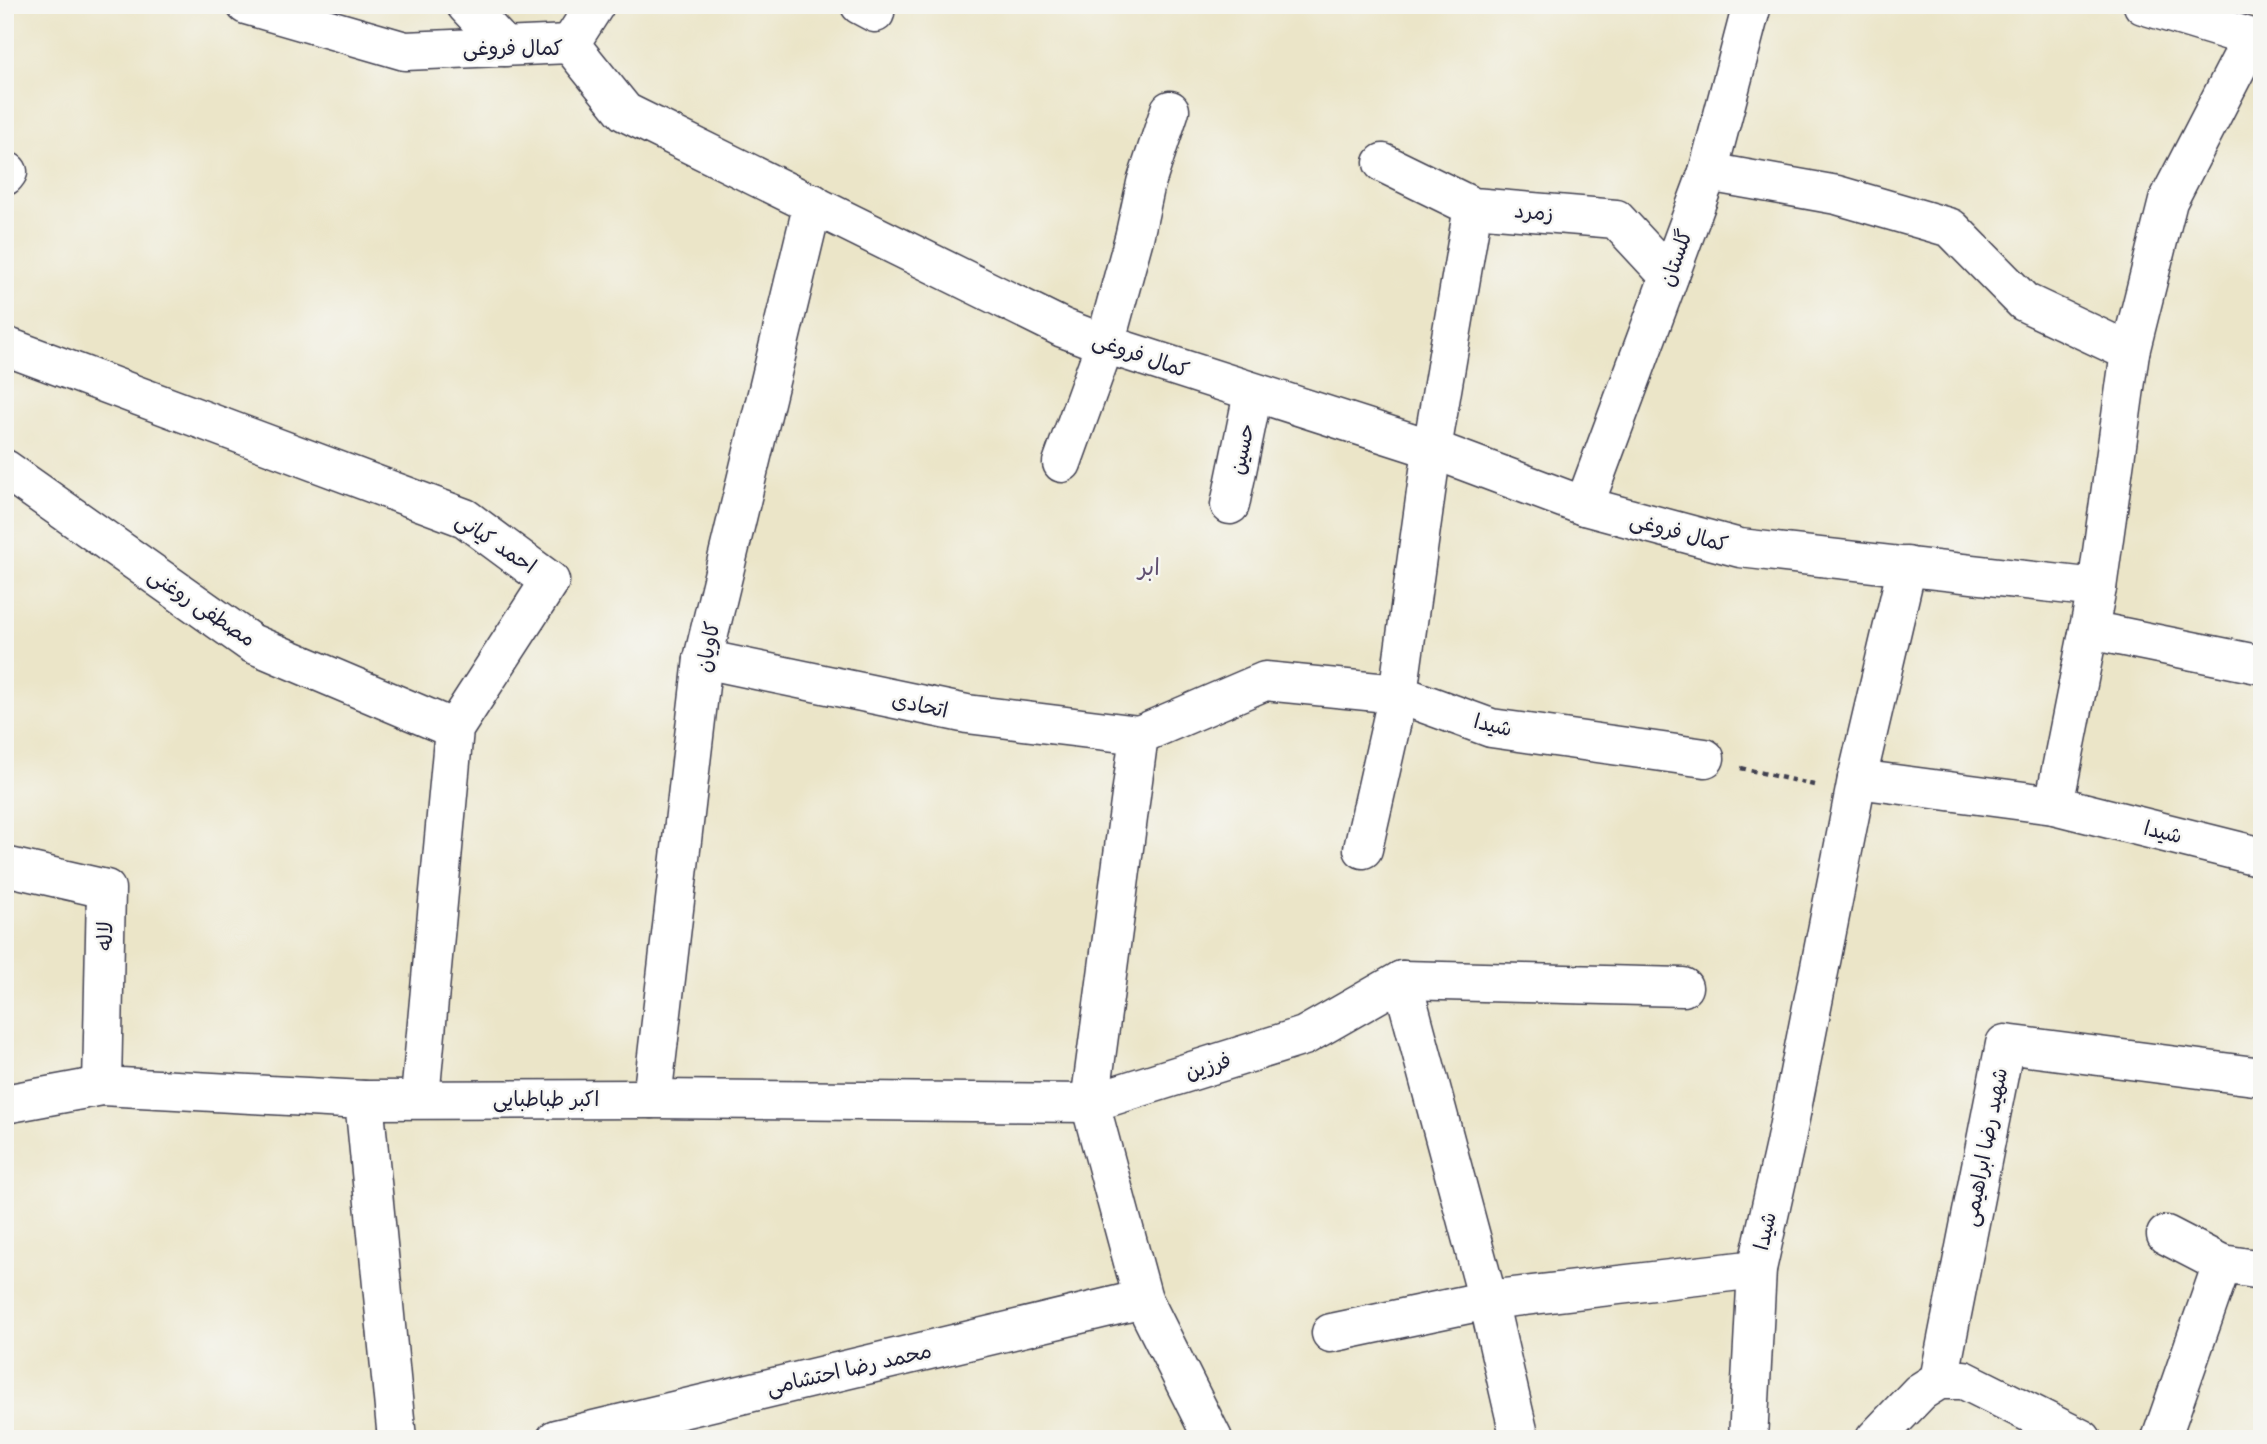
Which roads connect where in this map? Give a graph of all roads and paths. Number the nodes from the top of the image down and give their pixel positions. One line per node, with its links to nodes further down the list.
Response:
1 (246, 5): 8 (street, کمال فروغی)
2 (466, 5): 8 (street)
3 (595, 5): 7 (street)
4 (1752, 5): 11 (street, گلستان)
5 (2143, 5): 6 (street)
6 (2257, 40): 17 (street)
7 (570, 44): 8 (street, کمال فروغی); 12 (street, کمال فروغی)
8 (505, 47)
9 (1170, 110): 15 (street)
10 (1383, 163): 13 (street, زمرد)
11 (1708, 172): 14 (street, گلستان); 17 (street)
12 (813, 203): 15 (street, کمال فروغی); 27 (street, کاویان)
13 (1473, 207): 14 (street, زمرد); 19 (street)
14 (1669, 276): 23 (street, گلستان)
15 (1105, 344): 18 (street, کمال فروغی); 20 (street)
16 (5, 346): 30 (street, احمد کیانی)
17 (2130, 352): 25 (street)
18 (1253, 393): 19 (street, کمال فروغی); 22 (street, حسین)
19 (1432, 449): 23 (street, کمال فروغی); 29 (street)
20 (1062, 463)
21 (5, 469): 30 (street, مصطفی روغنی)
22 (1230, 505)
23 (1584, 506): 24 (street, کمال فروغی)
24 (1907, 566): 25 (street, کمال فروغی); 33 (street)
25 (2097, 589): 26 (street)
26 (2089, 630): 28 (street); 34 (street)
27 (703, 659): 31 (street, اتحادی); 43 (street, کاویان)
28 (2262, 666)
29 (1398, 694): 31 (street, شیدا); 32 (street, شیدا); 35 (street)
30 (454, 729): 42 (street, احمد کیانی)
31 (1139, 735): 45 (street)
32 (1705, 758): 33 (path)
33 (1857, 779): 34 (street, شیدا); 49 (street, شیدا)
34 (2054, 804): 36 (street, شیدا)
35 (1363, 849)
36 (2262, 857)
37 (5, 866): 41 (street, لاله)
38 (1402, 980): 39 (street); 45 (street, فرزین); 52 (street)
39 (1683, 987)
40 (2262, 1077): 54 (street, شهید رضا ابراهیمی)
41 (102, 1086): 44 (street, اکبر طباطبایی); 46 (street, اکبر طباطبایی)
42 (420, 1098): 43 (street, اکبر طباطبایی); 44 (street, اکبر طباطبایی)
43 (652, 1099): 45 (street, اکبر طباطبایی)
44 (364, 1100): 55 (street)
45 (1090, 1103): 51 (street)
46 (5, 1104)
47 (2166, 1235): 48 (street)
48 (2222, 1264): 50 (street); 62 (street)
49 (1757, 1269): 52 (street); 59 (street, شیدا)
50 (2262, 1270)
51 (1143, 1299): 56 (street, محمد رضا احتشامی); 57 (street)
52 (1488, 1300): 53 (street); 58 (street)
53 (1331, 1333)
54 (1939, 1380): 60 (street); 61 (street)
55 (397, 1439)
56 (556, 1439)
57 (1213, 1439)
58 (1520, 1439)
59 (1748, 1439)
60 (1874, 1439)
61 (2082, 1439)
62 (2161, 1439)

